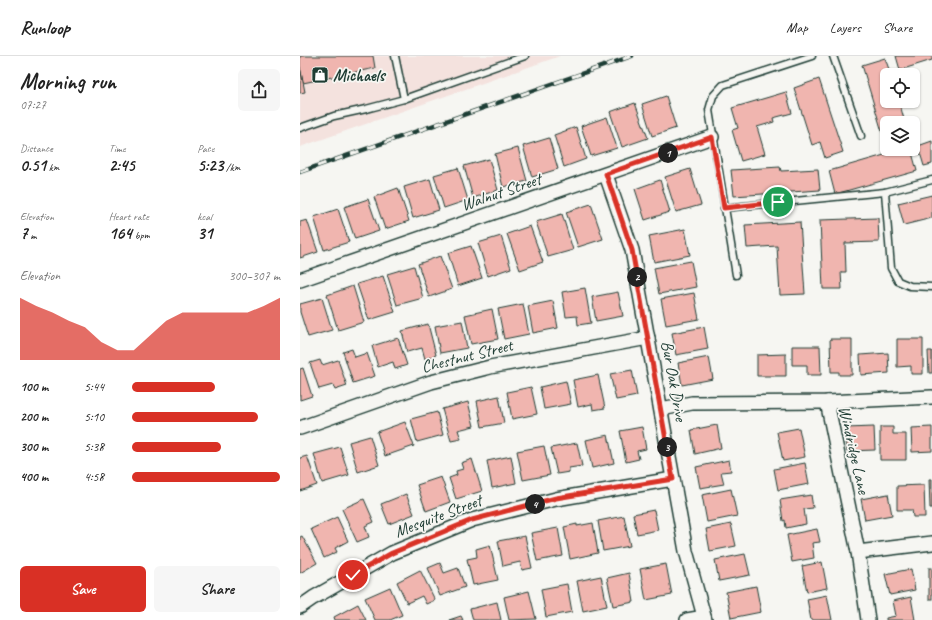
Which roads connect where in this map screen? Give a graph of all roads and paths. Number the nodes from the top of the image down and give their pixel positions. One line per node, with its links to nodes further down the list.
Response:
1 (395, 56): 5 (lane)
2 (525, 56): 5 (lane)
3 (812, 56): 8 (lane)
4 (833, 56): 7 (lane)
5 (404, 99): 6 (lane)
6 (300, 128)
7 (861, 136)
8 (712, 137): 9 (street, Walnut Street); 12 (lane)
9 (606, 174): 14 (street, Walnut Street); 16 (street, Bur Oak Drive)
10 (932, 180): 11 (lane)
11 (885, 192): 12 (lane); 15 (lane)
12 (724, 208): 13 (lane)
13 (736, 275)
14 (300, 280)
15 (932, 287)
16 (648, 338): 19 (street, Bur Oak Drive); 20 (street, Chestnut Street)
17 (932, 397): 18 (street)
18 (827, 402): 19 (street, Windridge Lane); 23 (street, Windridge Lane)
19 (661, 409): 21 (street, Bur Oak Drive)
20 (300, 428)
21 (673, 479): 24 (street, Mesquite Street); 25 (street, Bur Oak Drive)
22 (932, 543): 23 (street)
23 (858, 552): 27 (street, Windridge Lane)
24 (300, 607)
25 (704, 618): 26 (street)
26 (687, 620)
27 (868, 620)

